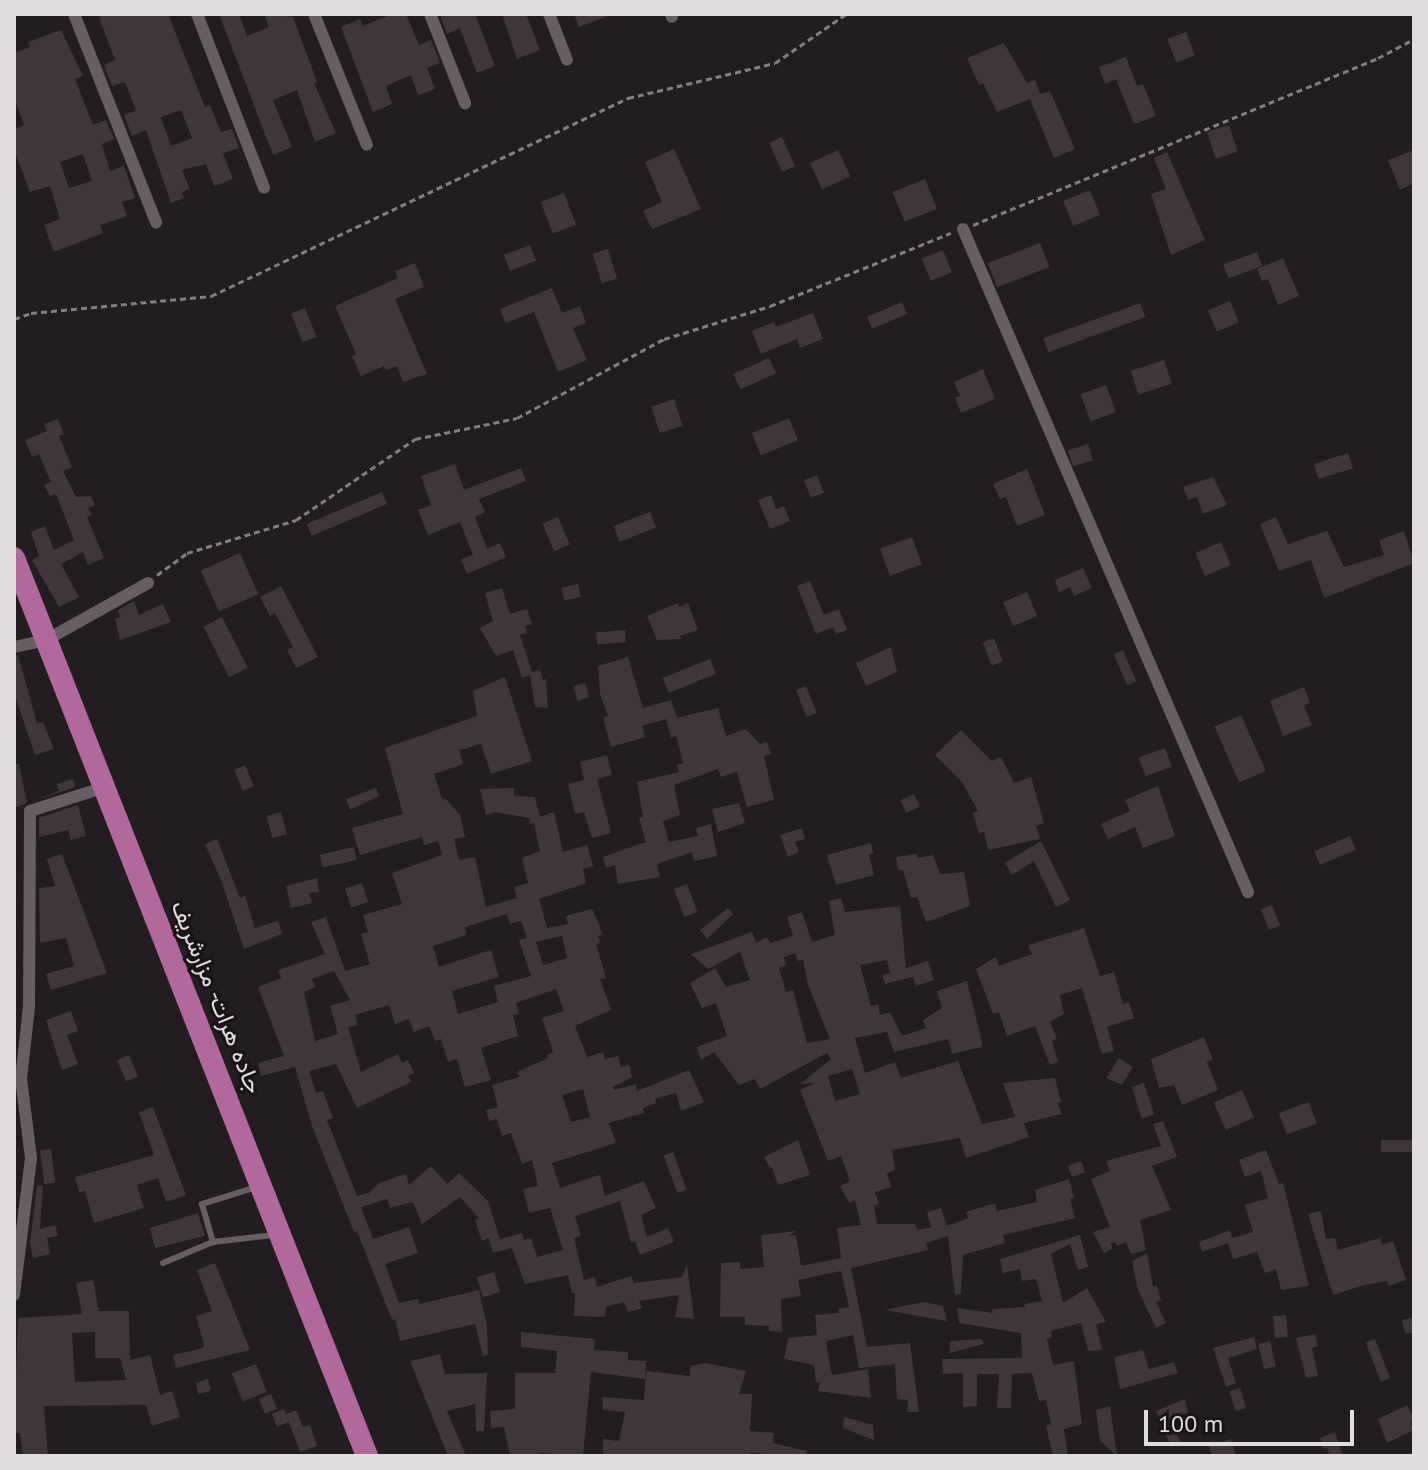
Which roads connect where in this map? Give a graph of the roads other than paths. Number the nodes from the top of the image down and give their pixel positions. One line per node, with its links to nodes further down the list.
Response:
1 (74, 14): 10 (street)
2 (197, 14): 9 (street)
3 (314, 14): 8 (street)
4 (430, 14): 7 (street)
5 (549, 14): 6 (street)
6 (567, 60)
7 (465, 103)
8 (367, 145)
9 (264, 188)
10 (156, 222)
11 (963, 229): 17 (street)
12 (14, 558): 14 (highway, جاده هرات- مزارشریف)
13 (148, 583): 14 (street)
14 (46, 640): 15 (street); 16 (highway, جاده هرات- مزارشریف)
15 (14, 647)
16 (105, 787): 18 (highway, جاده هرات- مزارشریف); 22 (street)
17 (1248, 892)
18 (263, 1185): 19 (highway, جاده هرات- مزارشریف); 20 (lane)
19 (283, 1234): 20 (lane); 23 (highway, جاده هرات- مزارشریف)
20 (213, 1242): 21 (lane)
21 (163, 1263)
22 (14, 1295)
23 (367, 1456)

